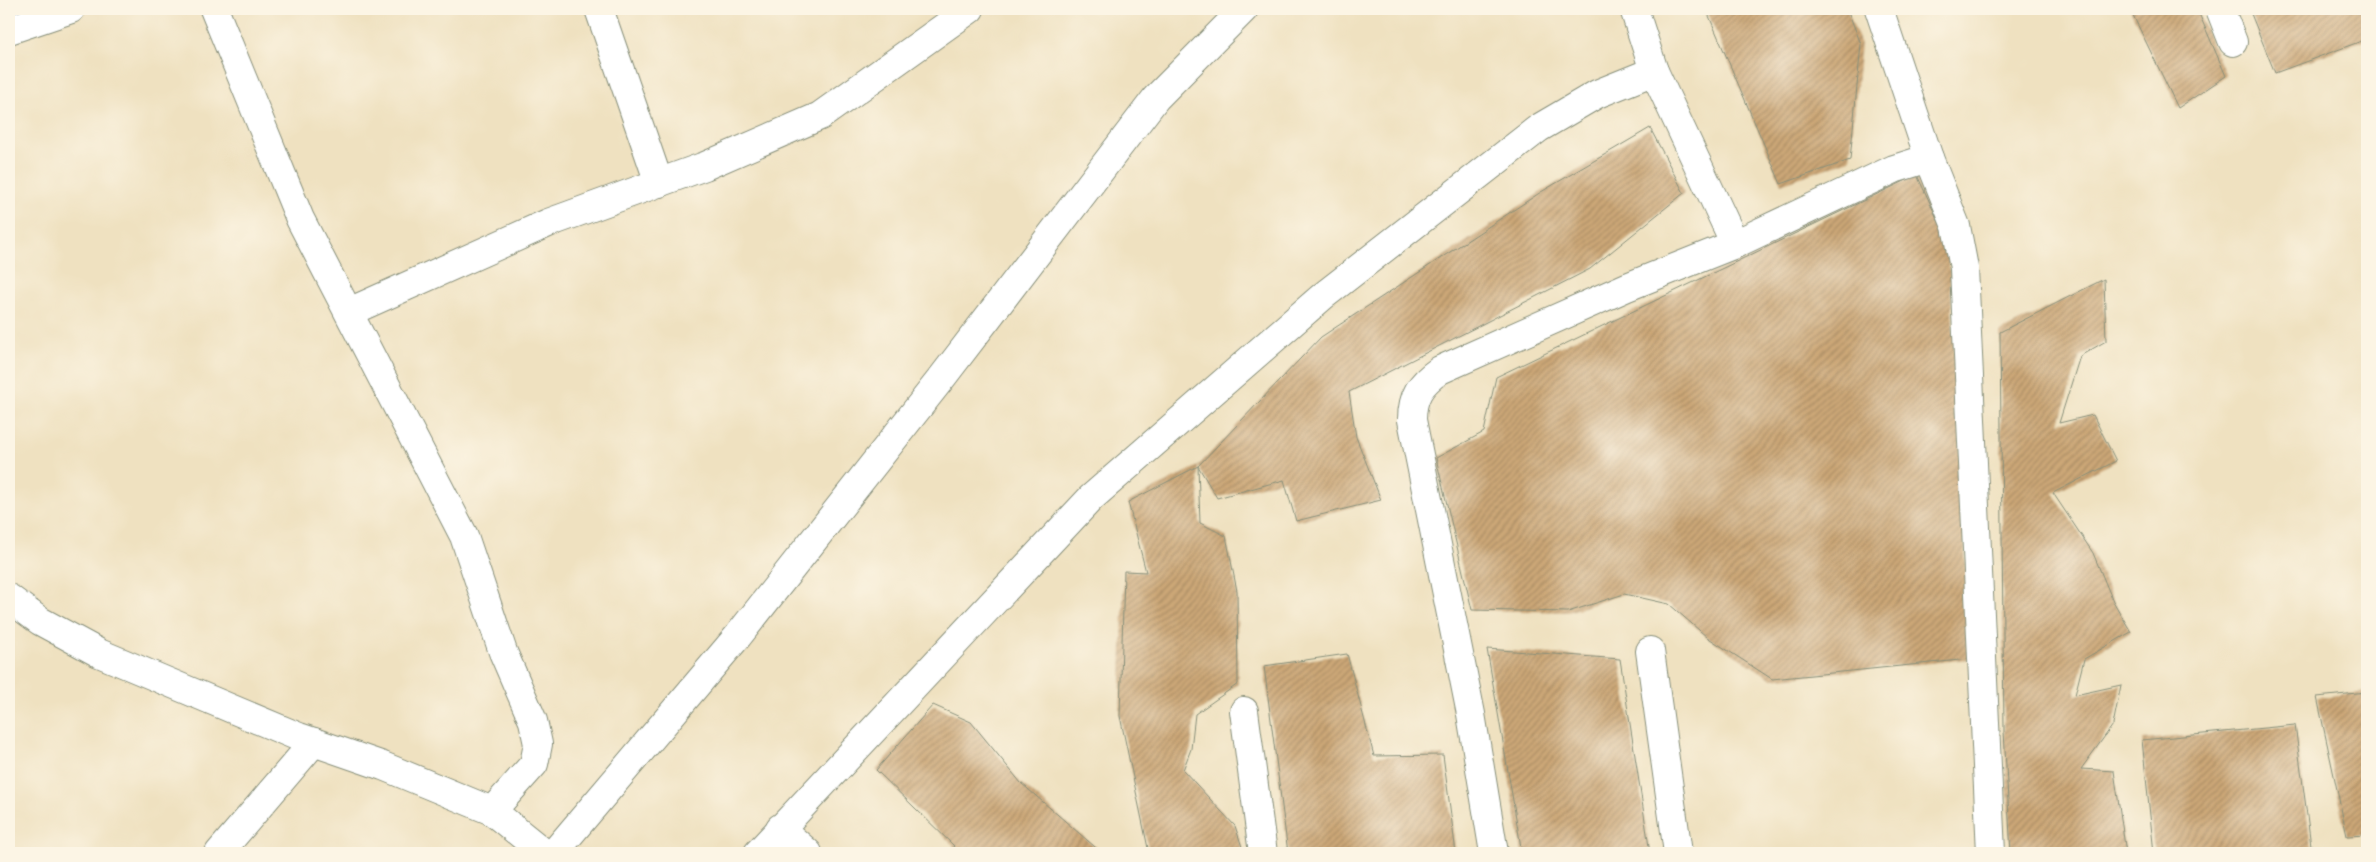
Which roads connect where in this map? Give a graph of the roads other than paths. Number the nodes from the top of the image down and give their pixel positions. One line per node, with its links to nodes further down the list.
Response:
1 (71, 9): 9 (street)
2 (214, 9): 15 (street)
3 (599, 9): 13 (street)
4 (970, 9): 13 (street)
5 (1244, 9): 24 (street)
6 (1634, 9): 11 (street)
7 (1879, 9): 12 (street)
8 (2220, 9): 10 (street)
9 (9, 30)
10 (2233, 42)
11 (1654, 71): 14 (street); 21 (street)
12 (1929, 158): 14 (street); 30 (street)
13 (659, 183): 15 (street)
14 (1735, 244): 28 (street)
15 (349, 312): 20 (street)
16 (9, 598): 19 (street)
17 (1650, 651): 29 (street)
18 (1244, 711): 27 (street)
19 (314, 742): 20 (street); 22 (street)
20 (492, 811): 23 (street)
21 (780, 828): 25 (street); 26 (street)
22 (219, 853)
23 (544, 853)
24 (554, 853)
25 (758, 853)
26 (808, 853)
27 (1263, 853)
28 (1494, 853)
29 (1678, 853)
30 (1991, 853)

